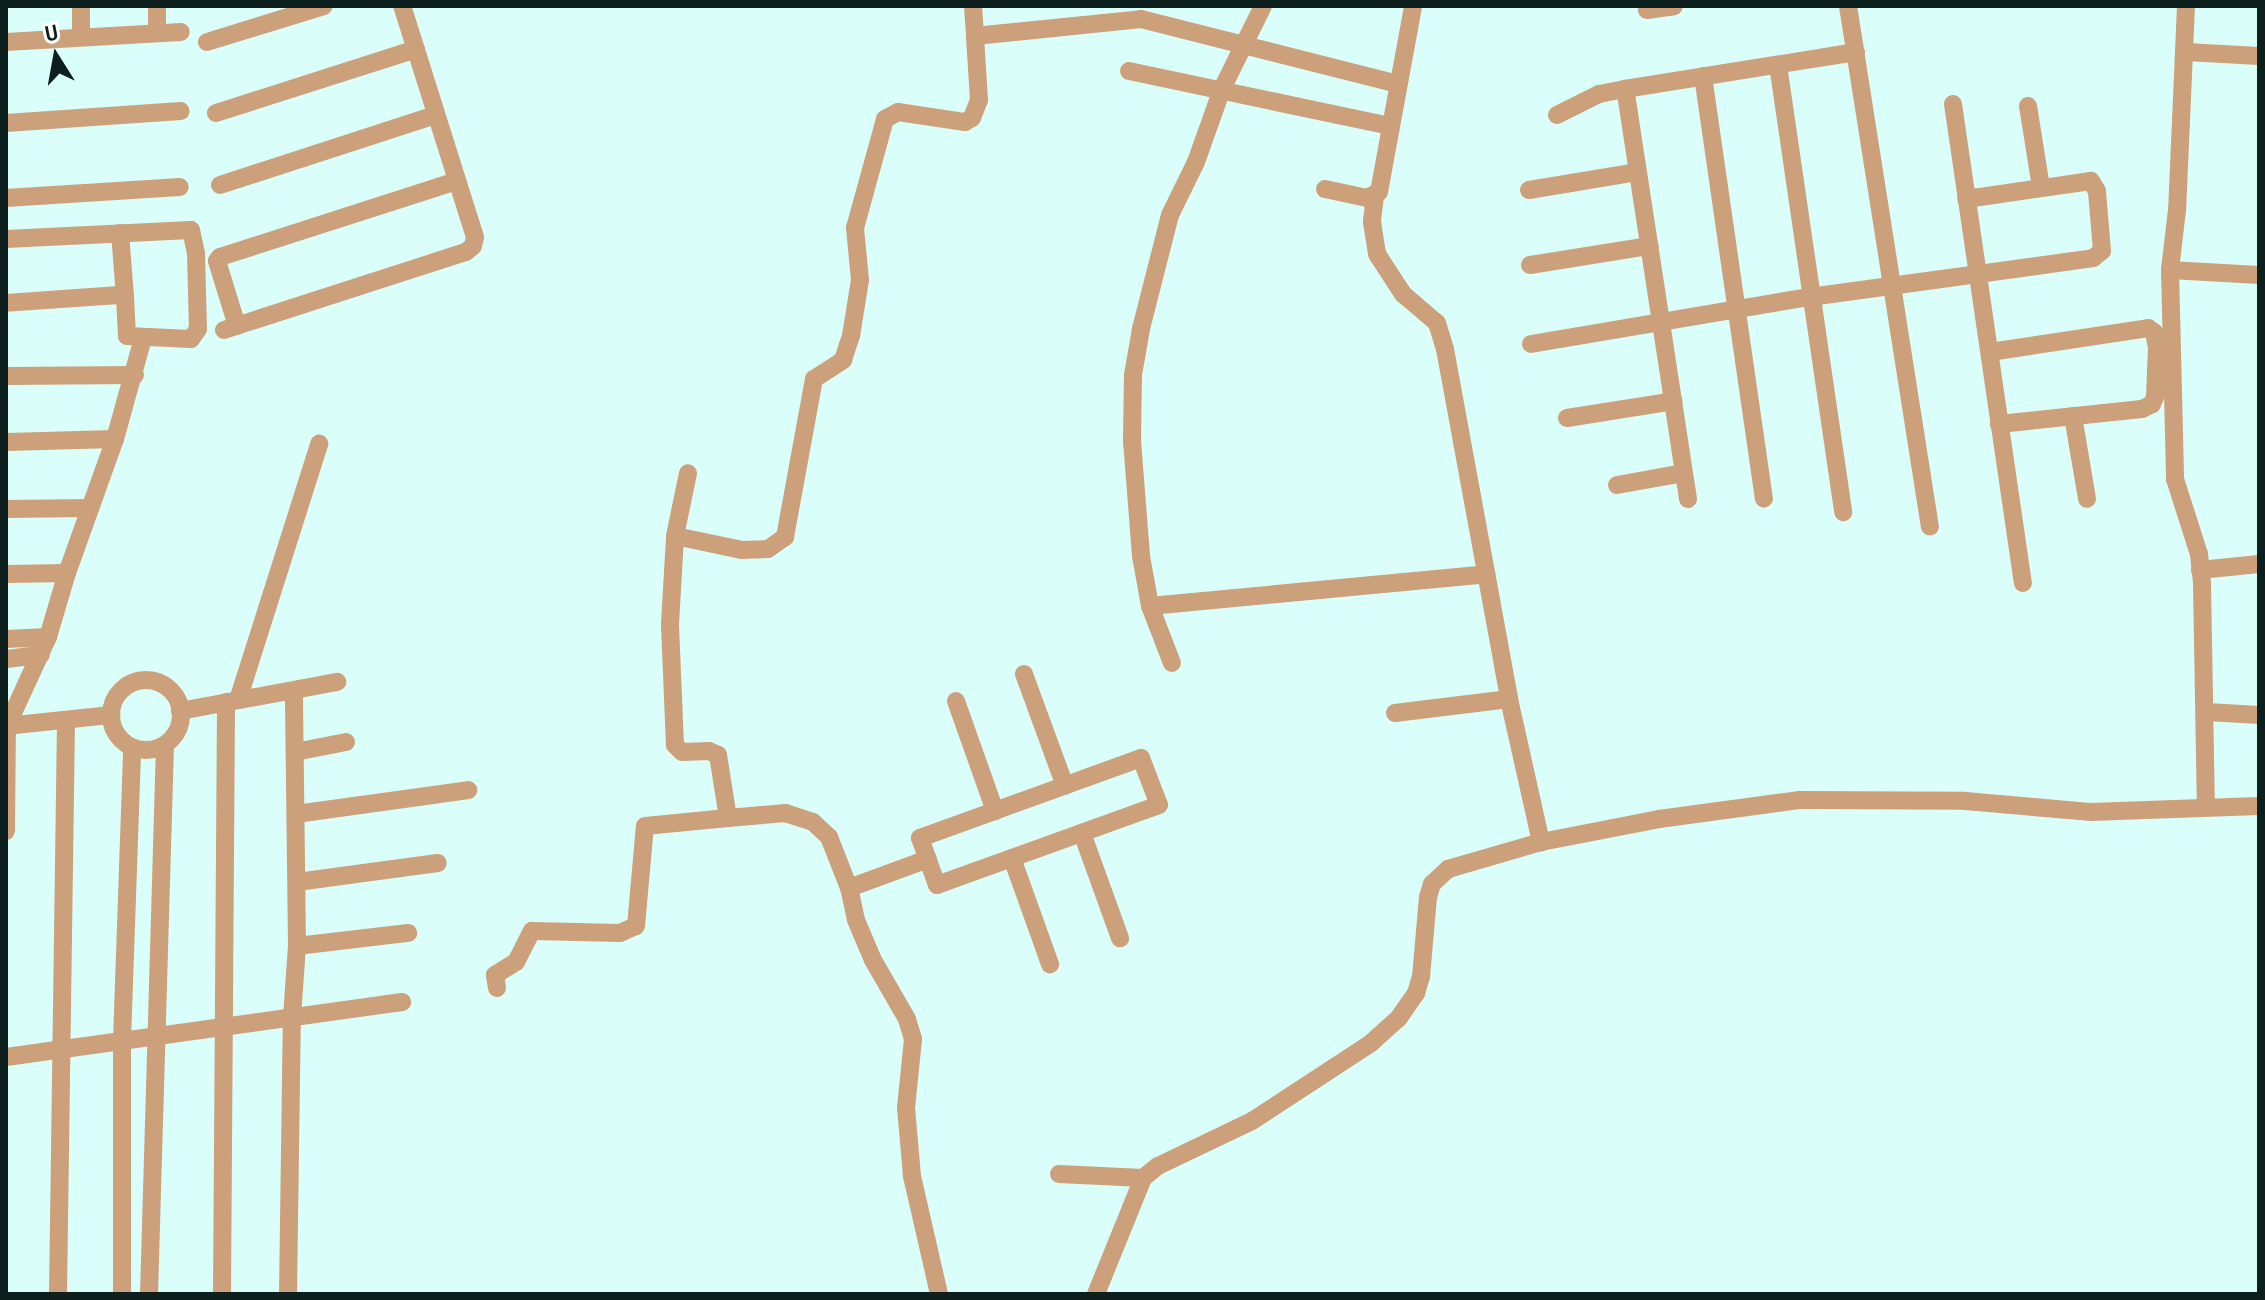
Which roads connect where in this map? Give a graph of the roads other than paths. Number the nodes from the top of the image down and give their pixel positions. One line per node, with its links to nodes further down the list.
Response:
1 (81, 6): 14 (street)
2 (157, 6): 13 (street)
3 (324, 6): 17 (street)
4 (402, 6): 19 (street)
5 (973, 6): 15 (street)
6 (1263, 6): 18 (street)
7 (1413, 6): 26 (street)
8 (1674, 6): 11 (street)
9 (1848, 6): 20 (street)
10 (2186, 6): 21 (street)
11 (1647, 10)
12 (181, 32): 13 (street)
13 (157, 33): 14 (street)
14 (81, 36): 16 (street)
15 (975, 36): 18 (street); 82 (street)
16 (6, 42)
17 (207, 42)
18 (1244, 42): 26 (street); 27 (street)
19 (416, 49): 32 (street); 33 (street)
20 (1856, 52): 23 (street); 54 (street)
21 (2186, 52): 22 (street); 51 (street)
22 (2259, 56)
23 (1778, 65): 25 (street); 56 (street)
24 (1129, 71): 27 (street)
25 (1703, 76): 28 (street); 58 (street)
26 (1398, 84): 36 (street)
27 (1222, 89): 36 (street); 89 (street)
28 (1625, 89): 34 (street); 37 (street)
29 (1953, 104): 46 (street)
30 (2028, 106): 41 (street)
31 (181, 111): 35 (street)
32 (216, 113)
33 (436, 115): 38 (street); 39 (street)
34 (1557, 115)
35 (6, 123)
36 (1390, 126): 44 (street)
37 (1637, 172): 43 (street); 49 (street)
38 (457, 181): 38 (street)
39 (220, 185)
40 (180, 187): 45 (street)
41 (2041, 187): 46 (street); 52 (street)
42 (1325, 189): 44 (street)
43 (1529, 190)
44 (1375, 196): 87 (street)
45 (6, 198)
46 (1966, 199): 52 (street)
47 (120, 233): 48 (street); 55 (street); 60 (street)
48 (6, 239)
49 (1649, 246): 50 (street); 59 (street)
50 (1530, 265)
51 (2170, 270): 53 (street); 84 (street)
52 (1978, 274): 54 (street); 62 (street)
53 (2259, 275)
54 (1895, 286): 56 (street); 81 (street)
55 (125, 296): 57 (street); 60 (street)
56 (1810, 297): 58 (street); 80 (street)
57 (6, 303)
58 (1736, 309): 59 (street); 76 (street)
59 (1661, 321): 61 (street); 65 (street)
60 (143, 338): 63 (street)
61 (1531, 344)
62 (1990, 352): 66 (street); 68 (street)
63 (135, 375): 64 (street); 69 (street)
64 (6, 376)
65 (1674, 401): 67 (street); 73 (street)
66 (2073, 416): 68 (street); 77 (street)
67 (1567, 418)
68 (1999, 424): 88 (street)
69 (115, 439): 70 (street); 78 (street)
70 (6, 442)
71 (319, 444): 99 (street)
72 (688, 473): 82 (street)
73 (1683, 473): 74 (street); 75 (street)
74 (1617, 485)
75 (1688, 499)
76 (1764, 499)
77 (2087, 499)
78 (90, 508): 79 (street); 85 (street)
79 (6, 509)
80 (1843, 512)
81 (1930, 527)
82 (675, 536): 118 (street)
83 (2259, 564): 84 (street)
84 (2200, 570): 102 (street)
85 (67, 573): 86 (street); 90 (street)
86 (6, 574)
87 (1486, 574): 89 (street); 98 (street)
88 (2023, 583)
89 (1150, 606): 94 (street)
90 (48, 637): 91 (street); 92 (street)
91 (6, 639)
92 (41, 655): 93 (street); 107 (street)
93 (6, 659)
94 (1172, 663)
95 (1024, 674): 112 (street)
96 (337, 682): 97 (street)
97 (294, 692): 99 (street); 111 (street)
98 (1509, 699): 103 (street); 121 (street)
99 (232, 701): 101 (street); 134 (street)
100 (956, 701): 116 (street)
101 (180, 711): 104 (street); 109 (street)
102 (2207, 712): 105 (street); 115 (street)
103 (1395, 713)
104 (111, 715): 106 (street); 110 (street)
105 (2259, 715)
106 (66, 720): 107 (street); 137 (street)
107 (7, 726): 119 (street)
108 (346, 742): 111 (street)
109 (165, 745): 110 (street); 135 (street)
110 (132, 747): 136 (street)
111 (295, 752): 117 (street)
112 (1065, 786): 116 (street); 120 (street)
113 (468, 790): 117 (street)
114 (2259, 806): 115 (street)
115 (2206, 807): 121 (street)
116 (995, 811): 123 (street)
117 (296, 814): 125 (street)
118 (728, 818): 126 (street); 131 (street)
119 (6, 831)
120 (1082, 833): 122 (street); 128 (street)
121 (1541, 842): 140 (street)
122 (1012, 858): 123 (street); 130 (street)
123 (928, 859): 126 (street)
124 (438, 863): 125 (street)
125 (297, 882): 129 (street)
126 (849, 888): 146 (street)
127 (408, 933): 129 (street)
128 (1120, 938)
129 (297, 946): 133 (street)
130 (1050, 964)
131 (497, 988)
132 (402, 1002): 133 (street)
133 (292, 1017): 134 (street); 145 (street)
134 (224, 1025): 135 (street); 144 (street)
135 (155, 1037): 136 (street); 143 (street)
136 (124, 1040): 137 (street); 142 (street)
137 (64, 1047): 138 (street); 141 (street)
138 (6, 1057)
139 (1059, 1174): 140 (street)
140 (1143, 1178): 147 (street)
141 (58, 1294)
142 (122, 1294)
143 (149, 1294)
144 (222, 1294)
145 (288, 1294)
146 (939, 1294)
147 (1096, 1294)

